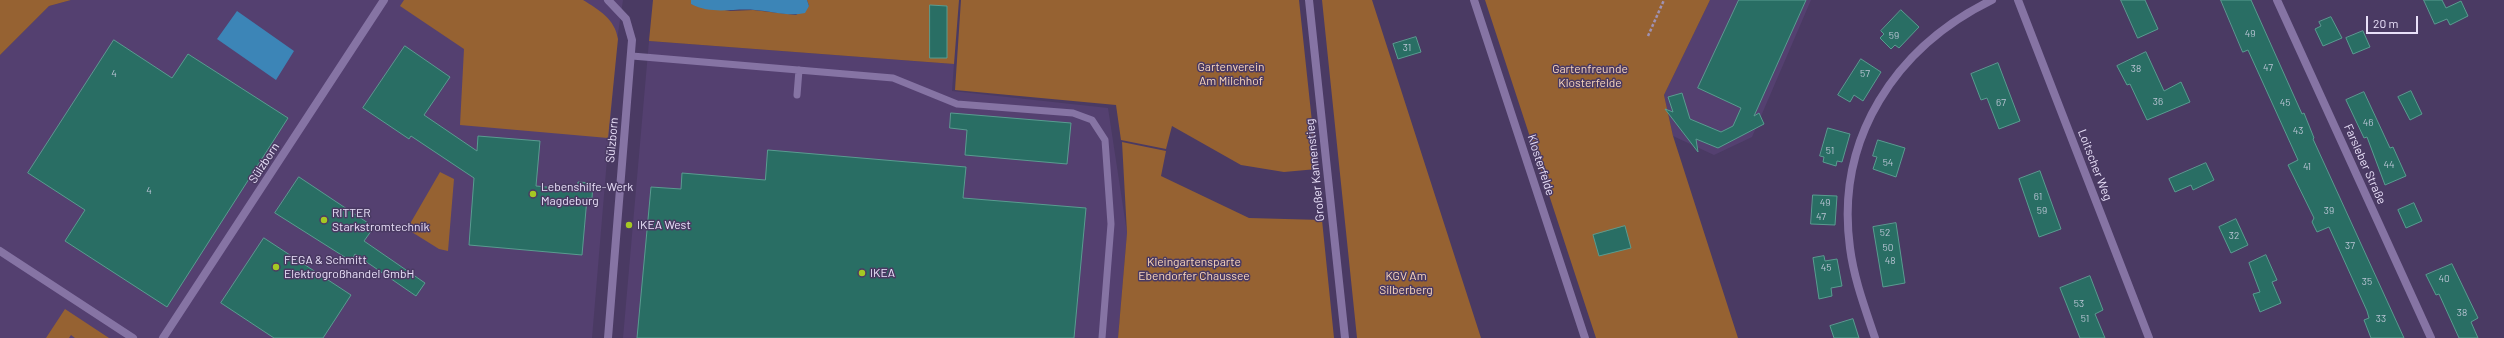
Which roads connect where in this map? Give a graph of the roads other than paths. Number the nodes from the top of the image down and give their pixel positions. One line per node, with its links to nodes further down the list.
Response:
1 (384, 0): 13 (street, Sülzborn)
2 (608, 0): 8 (street, Sülzborn)
3 (1309, 0): 16 (street, Großer Kannenstieg)
4 (1474, 0): 17 (street, Klosterfelde)
5 (1992, 0): 18 (street)
6 (2018, 0): 19 (street, Loitscher Weg)
7 (2277, 0): 20 (street, Farsleber Straße)
8 (632, 56): 9 (lane); 14 (street, Sülzborn)
9 (799, 70): 10 (lane); 15 (lane)
10 (797, 94)
11 (0, 251): 12 (street)
12 (133, 338)
13 (163, 338)
14 (608, 338)
15 (1102, 338)
16 (1345, 338)
17 (1585, 338)
18 (1875, 338)
19 (2149, 338)
20 (2431, 338)

